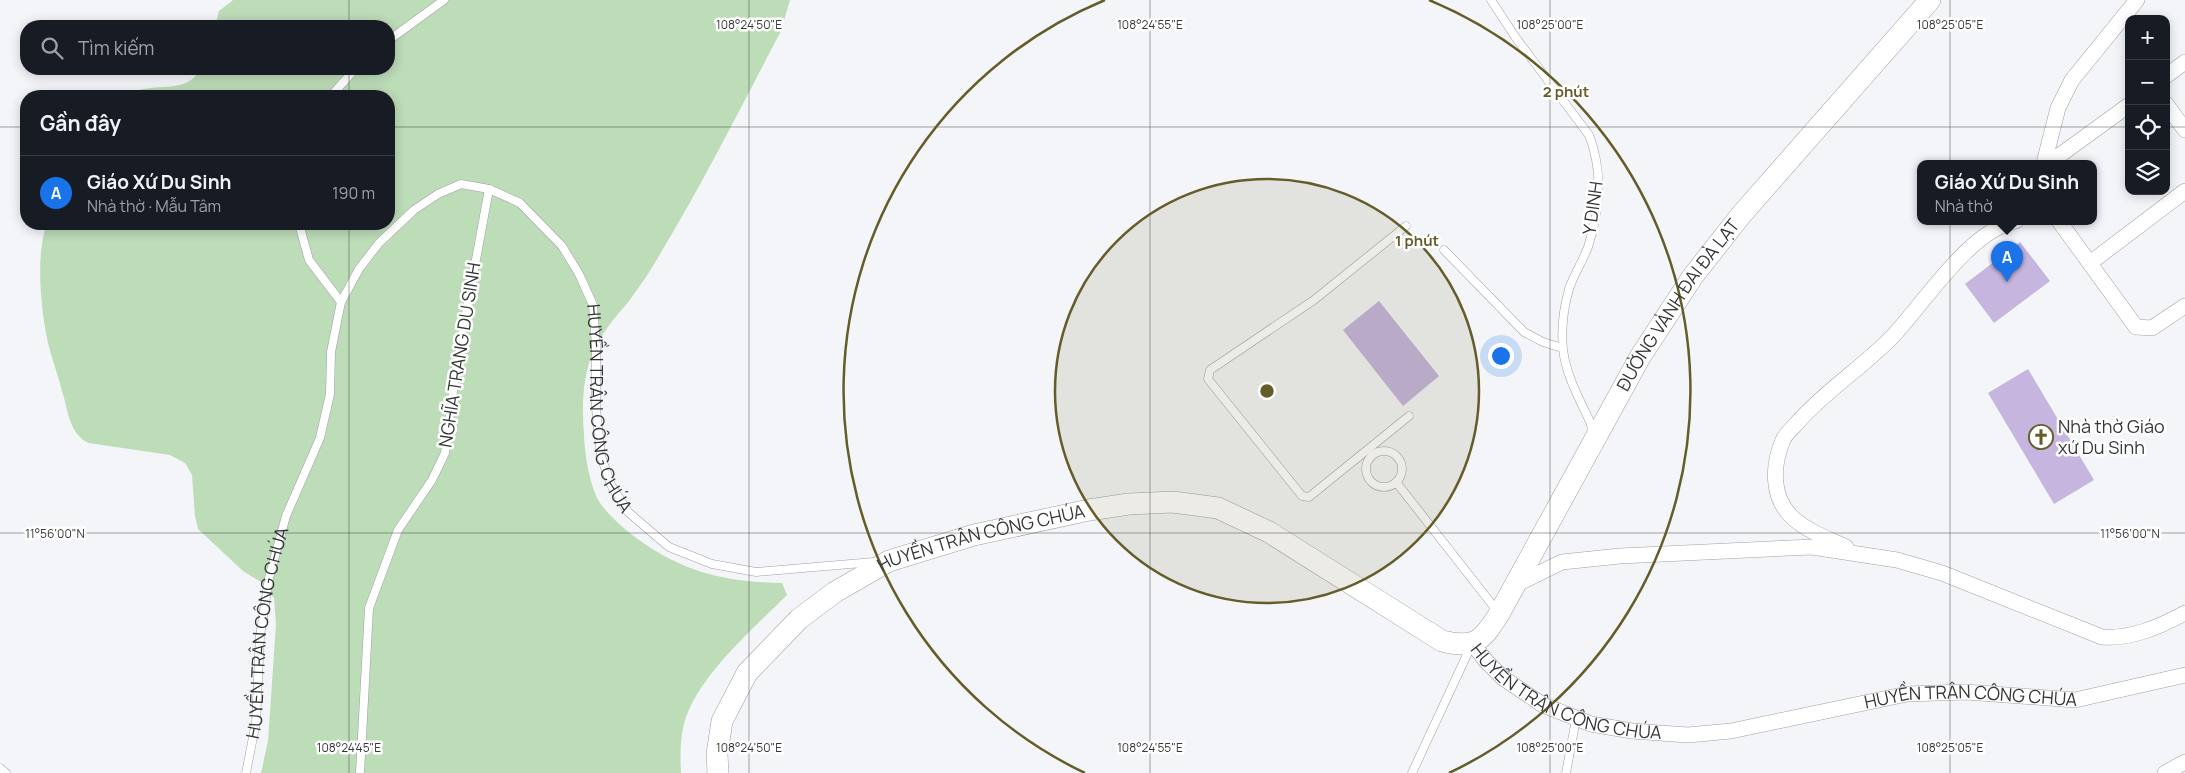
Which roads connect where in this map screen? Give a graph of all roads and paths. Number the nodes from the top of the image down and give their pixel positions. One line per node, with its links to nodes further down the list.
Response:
1 (444, 0): 5 (lane)
2 (1492, 0): 27 (lane, Y DINH)
3 (1930, 0): 29 (main road, ĐƯỜNG VÀNH ĐAI ĐÀ LẠT)
4 (2137, 0): 13 (street)
5 (395, 36)
6 (2185, 62): 7 (street)
7 (2170, 73)
8 (350, 75): 9 (lane)
9 (336, 90)
10 (2128, 105): 14 (street)
11 (2167, 105): 12 (street)
12 (2185, 130)
13 (2045, 160)
14 (2053, 160)
15 (489, 189): 20 (lane, HUYỀN TRÂN CÔNG CHÚA); 33 (lane, HUYỀN TRÂN CÔNG CHÚA); 44 (lane, NGHĨA TRANG DU SINH)
16 (2185, 191): 24 (street)
17 (2002, 225): 32 (street)
18 (2061, 225): 24 (street)
19 (1406, 226): 30 (lane)
20 (395, 229)
21 (301, 230): 25 (lane)
22 (393, 230): 25 (lane, HUYỀN TRÂN CÔNG CHÚA)
23 (1444, 250): 27 (lane)
24 (2090, 263): 26 (street)
25 (341, 302): 43 (lane, HUYỀN TRÂN CÔNG CHÚA)
26 (2185, 306)
27 (1562, 348): 29 (lane, Y DINH)
28 (1410, 416): 30 (lane)
29 (1593, 440): 34 (main road, ĐƯỜNG VÀNH ĐAI ĐÀ LẠT)
30 (1370, 453): 31 (lane); 31 (lane)
31 (1396, 482): 36 (lane)
32 (1858, 554): 34 (street); 35 (street)
33 (889, 561): 37 (main road, HUYỀN TRÂN CÔNG CHÚA); 45 (main road)
34 (1514, 585): 36 (main road, ĐƯỜNG VÀNH ĐAI ĐÀ LẠT)
35 (2185, 613)
36 (1499, 614): 37 (main road, ĐƯỜNG VÀNH ĐAI ĐÀ LẠT)
37 (1472, 643): 39 (street, HUYỀN TRÂN CÔNG CHÚA); 46 (lane)
38 (2185, 675): 39 (street, HUYỀN TRÂN CÔNG CHÚA)
39 (1576, 719): 47 (lane)
40 (2185, 762): 48 (street)
41 (0, 768): 42 (lane)
42 (6, 773)
43 (246, 773)
44 (360, 773)
45 (718, 773)
46 (1412, 773)
47 (1566, 773)
48 (2165, 773)

